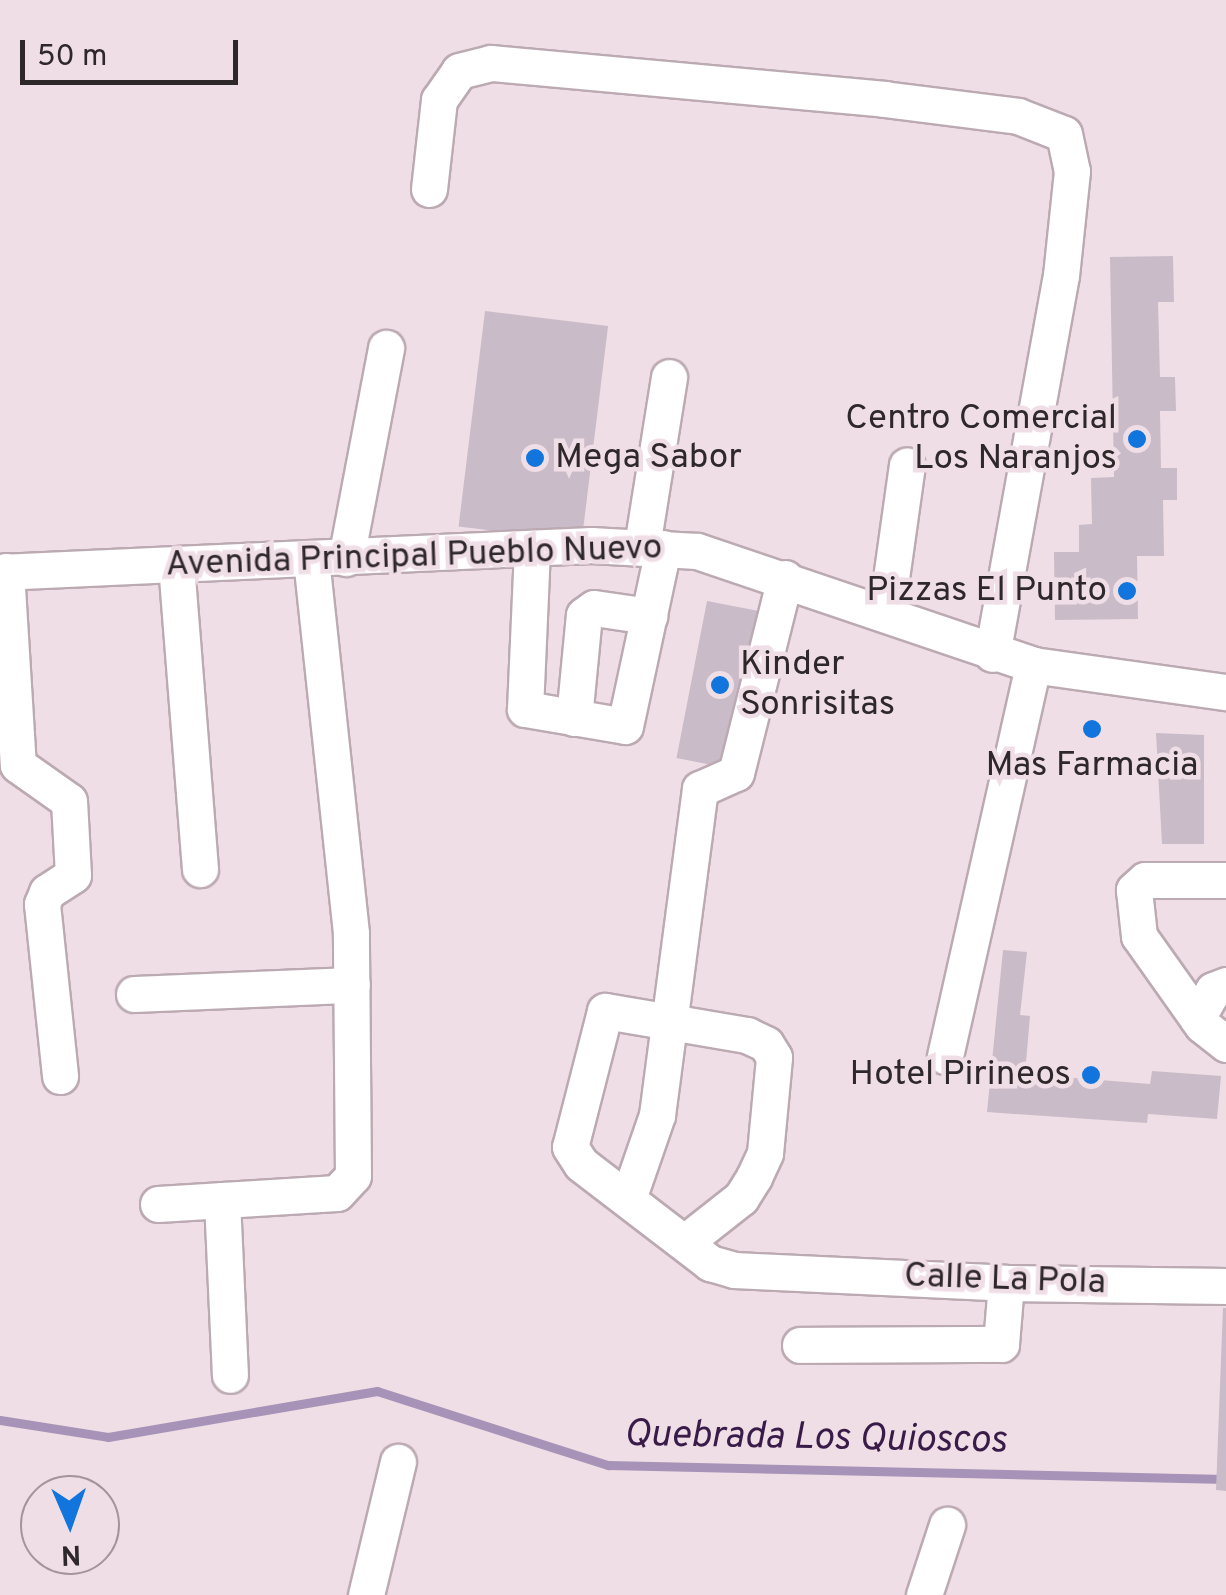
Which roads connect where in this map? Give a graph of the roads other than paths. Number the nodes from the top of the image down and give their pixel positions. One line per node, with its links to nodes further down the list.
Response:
1 (429, 188): 13 (street)
2 (386, 348): 7 (street)
3 (668, 377): 5 (street)
4 (907, 466): 11 (street)
5 (653, 547): 6 (street, Avenida Principal Pueblo Nuevo); 10 (street, Avenida Principal Pueblo Nuevo); 12 (street)
6 (532, 549): 7 (street, Avenida Principal Pueblo Nuevo); 16 (street)
7 (328, 558): 8 (street, Avenida Principal Pueblo Nuevo); 19 (street)
8 (176, 564): 9 (street, Avenida Principal Pueblo Nuevo); 17 (street)
9 (3, 572): 26 (street)
10 (785, 578): 11 (street, Avenida Principal Pueblo Nuevo); 23 (street)
11 (886, 614): 13 (street, Avenida Principal Pueblo Nuevo)
12 (648, 616): 16 (street); 16 (street)
13 (992, 654): 14 (street, Avenida Principal Pueblo Nuevo)
14 (1033, 665): 15 (street, Avenida Principal Pueblo Nuevo); 25 (street)
15 (1226, 692)
16 (574, 718)
17 (200, 869)
18 (1226, 880): 22 (street)
19 (352, 985): 21 (street); 28 (street)
20 (1226, 985): 22 (street)
21 (134, 994)
22 (1197, 1018): 24 (street)
23 (667, 1019): 27 (street); 27 (street, Calle La Pola); 30 (street)
24 (1226, 1044)
25 (945, 1056)
26 (60, 1076)
27 (629, 1196): 30 (street, Calle La Pola)
28 (222, 1200): 29 (street); 34 (street)
29 (158, 1204)
30 (685, 1242): 31 (street, Calle La Pola)
31 (1006, 1282): 32 (street, Calle La Pola); 33 (street)
32 (1226, 1286)
33 (800, 1345)
34 (230, 1375)
35 (398, 1462): 37 (street)
36 (947, 1525): 38 (street)
37 (366, 1595)
38 (924, 1595)

